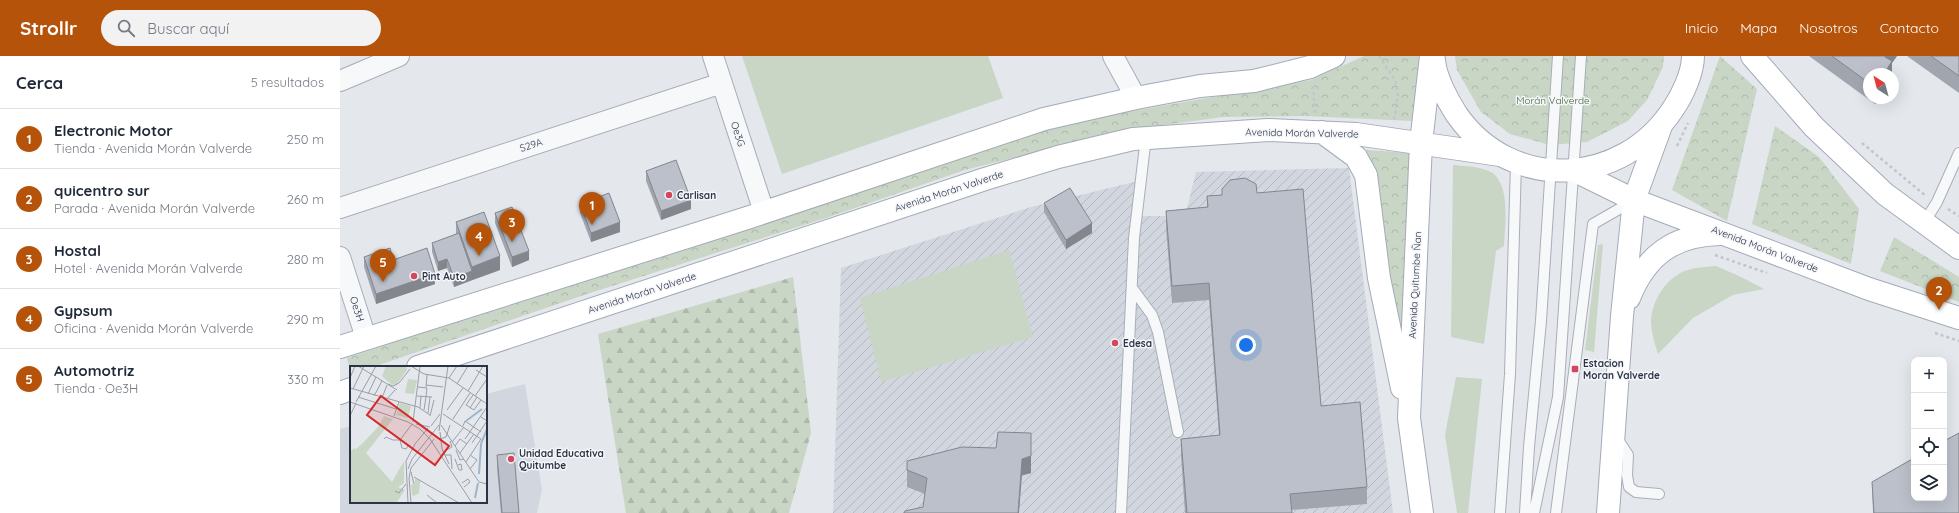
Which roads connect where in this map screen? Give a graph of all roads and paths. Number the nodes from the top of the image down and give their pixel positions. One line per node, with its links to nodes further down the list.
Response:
1 (399, 56): 12 (street)
2 (713, 56): 14 (street, Oe3G)
3 (1113, 56): 16 (street)
4 (1334, 56): 16 (main road)
5 (1379, 56): 21 (path)
6 (1431, 56): 23 (main road, Avenida Quitumbe Ñan)
7 (1434, 56): 26 (main road)
8 (1558, 56): 27 (lane)
9 (1581, 56): 28 (lane)
10 (1693, 56): 19 (main road)
11 (1752, 56): 34 (main road)
12 (359, 64): 13 (street)
13 (340, 81)
14 (722, 83): 31 (street, S29A); 32 (street, Oe3G)
15 (1313, 84): 18 (path)
16 (1136, 98): 32 (main road)
17 (1689, 122): 24 (path)
18 (1319, 126): 20 (main road, Avenida Morán Valverde); 21 (main road, Avenida Morán Valverde); 44 (main road)
19 (1662, 126): 28 (main road); 29 (main road)
20 (1146, 137): 38 (lane); 43 (main road, Avenida Morán Valverde)
21 (1391, 139): 23 (main road, Avenida Morán Valverde)
22 (1860, 141): 30 (path)
23 (1421, 143): 26 (main road, Avenida Morán Valverde); 44 (main road, Avenida Quitumbe Ñan)
24 (1673, 152)
25 (1959, 153): 30 (lane)
26 (1508, 159): 27 (main road, Avenida Morán Valverde); 50 (lane)
27 (1550, 171): 28 (main road, Avenida Morán Valverde); 51 (lane)
28 (1574, 171): 29 (main road, Avenida Morán Valverde); 52 (lane)
29 (1634, 200): 35 (main road, Avenida Morán Valverde); 39 (main road); 53 (lane)
30 (1937, 202): 33 (path); 34 (lane)
31 (340, 208)
32 (764, 212): 41 (main road)
33 (1959, 216)
34 (1924, 223): 36 (main road)
35 (1723, 234): 39 (main road); 40 (main road, Avenida Morán Valverde)
36 (1959, 248)
37 (340, 257): 41 (street, Oe3H)
38 (1132, 288): 45 (lane); 48 (lane)
39 (1622, 316): 46 (main road)
40 (1959, 318)
41 (366, 338): 42 (main road)
42 (340, 347)
43 (421, 366)
44 (1409, 418): 49 (main road, Avenida Quitumbe Ñan)
45 (1178, 432)
46 (1614, 434): 47 (lane); 54 (main road)
47 (1659, 494)
48 (1121, 513)
49 (1422, 513)
50 (1500, 513)
51 (1525, 513)
52 (1534, 513)
53 (1556, 513)
54 (1608, 513)

